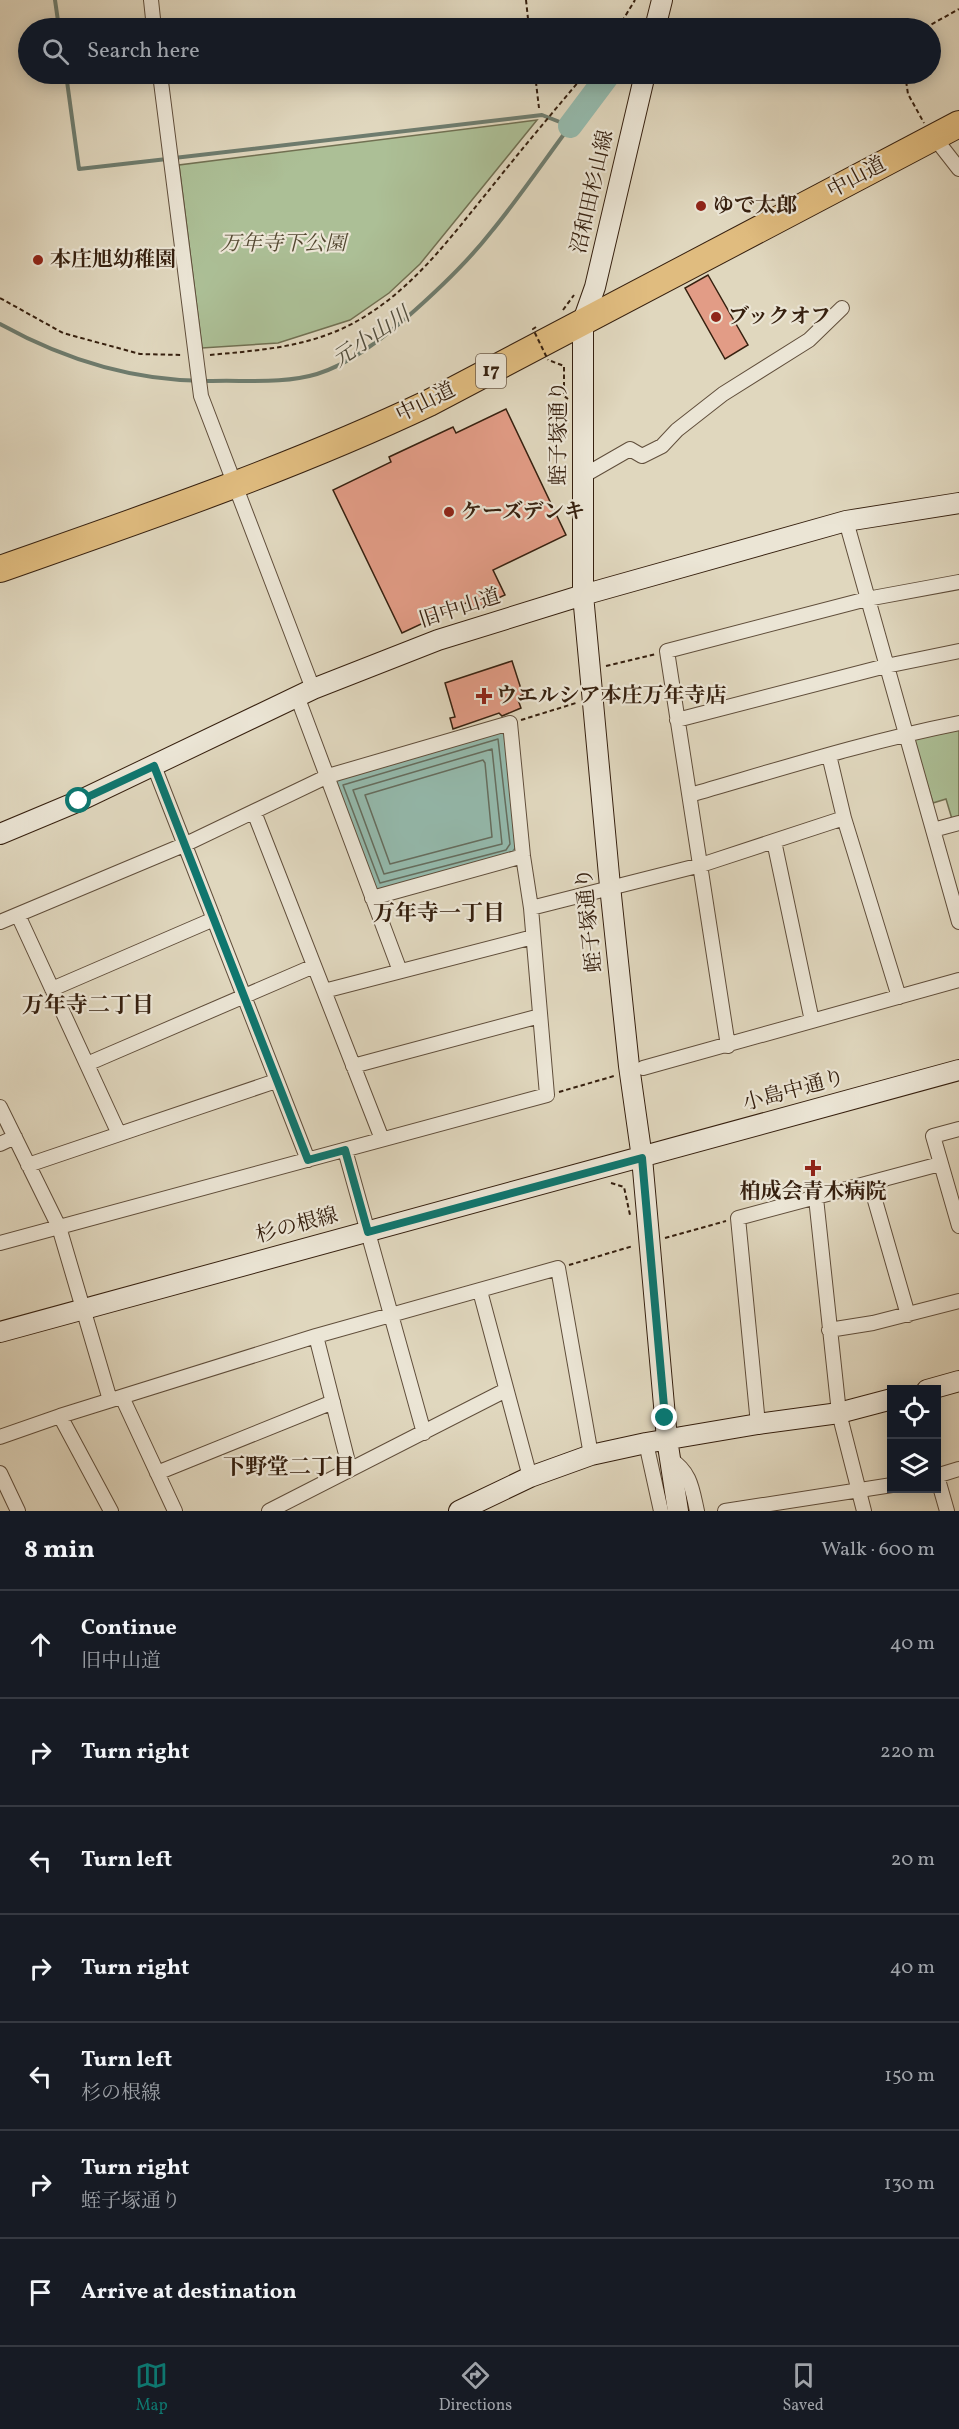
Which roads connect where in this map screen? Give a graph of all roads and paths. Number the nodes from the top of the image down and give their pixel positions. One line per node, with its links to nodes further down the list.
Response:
1 (151, 0): 6 (street)
2 (526, 0): 7 (path)
3 (635, 0): 8 (path)
4 (662, 0): 9 (street)
5 (959, 9): 10 (path)
6 (153, 18)
7 (528, 18)
8 (624, 18)
9 (658, 18)
10 (941, 19)
11 (161, 84): 24 (street)
12 (536, 84): 16 (path)
13 (577, 84): 24 (path)
14 (643, 84): 22 (street, 沼和田杉山線)
15 (906, 84): 18 (path)
16 (539, 108)
17 (959, 124): 18 (highway, 中山道 / 17)
18 (934, 137): 19 (street); 22 (highway, 中山道 / 17)
19 (959, 169)
20 (0, 298): 24 (path)
21 (842, 308): 26 (street)
22 (583, 321): 26 (street, 蛭子塚通り); 27 (highway, 中山道 / 17)
23 (536, 327): 25 (path, bridge)
24 (195, 359): 27 (street)
25 (568, 399)
26 (583, 476): 32 (street, 蛭子塚通り)
27 (235, 486): 30 (highway, 中山道 / 17); 38 (street)
28 (959, 503): 29 (street, 旧中山道)
29 (846, 521): 32 (street, 旧中山道); 33 (street)
30 (0, 568)
31 (959, 582): 33 (street)
32 (583, 595): 38 (street, 旧中山道); 57 (street, 蛭子塚通り)
33 (867, 599): 34 (street); 36 (street)
34 (667, 651): 37 (path); 40 (street)
35 (959, 651): 36 (street)
36 (886, 666): 40 (street); 43 (street)
37 (602, 667)
38 (305, 693): 45 (street, 旧中山道); 46 (street)
39 (578, 702): 41 (path)
40 (677, 720): 47 (street)
41 (510, 723): 46 (street); 55 (street)
42 (959, 723): 43 (street)
43 (904, 734): 44 (street); 51 (street)
44 (829, 755): 47 (street); 49 (street)
45 (154, 766): 52 (street, 旧中山道); 54 (street)
46 (327, 776): 48 (street); 58 (street)
47 (690, 795): 56 (street)
48 (254, 812): 54 (street); 65 (street)
49 (844, 818): 53 (street); 71 (street)
50 (959, 823): 51 (street)
51 (933, 830): 63 (street)
52 (0, 834)
53 (774, 841): 56 (street); 73 (street)
54 (186, 844): 60 (street); 61 (street)
55 (523, 856): 58 (street); 59 (street)
56 (701, 865): 57 (street); 74 (street)
57 (610, 886): 59 (street); 89 (street, 蛭子塚通り)
58 (372, 898): 66 (street)
59 (531, 908): 64 (street)
60 (18, 915): 62 (street); 68 (street)
61 (214, 919): 68 (street); 70 (street)
62 (0, 922)
63 (959, 922)
64 (534, 937): 66 (street); 72 (street)
65 (314, 966): 69 (street); 70 (street)
66 (400, 971): 69 (street)
67 (959, 980): 71 (street)
68 (52, 989): 75 (street)
69 (324, 992): 76 (street)
70 (243, 996): 75 (street); 80 (street)
71 (899, 997): 73 (street)
72 (540, 1016): 76 (street); 81 (street)
73 (812, 1021): 74 (street)
74 (728, 1046): 77 (street)
75 (87, 1064): 84 (street)
76 (353, 1066): 86 (street)
77 (643, 1068)
78 (959, 1070): 89 (street, 小島中通り)
79 (616, 1076): 81 (path)
80 (276, 1081): 84 (street); 90 (street)
81 (547, 1095): 86 (street)
82 (0, 1107): 85 (street)
83 (959, 1129): 91 (street)
84 (119, 1134): 92 (street)
85 (15, 1137): 87 (street); 92 (street)
86 (382, 1139): 88 (street)
87 (0, 1144)
88 (345, 1150): 90 (street); 98 (street)
89 (642, 1158): 98 (street, 杉の根線); 122 (street, 蛭子塚通り)
90 (308, 1160): 97 (street)
91 (940, 1164): 93 (street); 96 (street)
92 (28, 1165): 97 (street)
93 (870, 1183): 94 (street); 107 (street)
94 (816, 1198): 95 (street); 108 (street)
95 (738, 1218): 99 (path); 119 (street)
96 (959, 1224)
97 (59, 1227): 100 (street); 105 (street)
98 (368, 1232): 105 (street, 杉の根線); 106 (street)
99 (662, 1239)
100 (0, 1244)
101 (636, 1246): 102 (path)
102 (558, 1268): 103 (street); 124 (street)
103 (480, 1291): 106 (street); 113 (street)
104 (959, 1301): 107 (street)
105 (83, 1308): 109 (street, 杉の根線); 114 (street)
106 (390, 1314): 110 (street); 120 (street)
107 (908, 1315): 108 (street)
108 (829, 1330): 117 (street)
109 (0, 1332)
110 (316, 1336): 114 (street); 116 (street)
111 (959, 1381): 112 (street)
112 (941, 1386)
113 (506, 1390): 120 (street); 131 (street)
114 (116, 1399): 118 (street); 129 (street)
115 (887, 1400): 117 (street)
116 (333, 1402): 127 (street); 129 (street)
117 (839, 1413): 119 (street); 134 (street)
118 (60, 1416): 121 (street); 136 (street)
119 (758, 1424): 122 (street)
120 (424, 1433): 127 (street)
121 (0, 1437)
122 (667, 1439): 123 (street); 125 (street, 蛭子塚通り)
123 (646, 1443): 124 (street); 141 (street)
124 (591, 1455): 131 (street)
125 (671, 1465): 142 (street, 蛭子塚通り); 143 (street)
126 (959, 1469): 130 (street)
127 (350, 1470): 139 (street)
128 (0, 1473): 137 (street)
129 (157, 1473): 138 (street)
130 (941, 1475)
131 (530, 1477): 140 (street)
132 (887, 1486): 134 (street)
133 (941, 1490): 146 (street)
134 (859, 1491): 135 (street); 145 (street)
135 (769, 1507): 144 (street)
136 (106, 1509)
137 (18, 1511)
138 (174, 1511)
139 (269, 1511)
140 (459, 1511)
141 (661, 1511)
142 (678, 1511)
143 (697, 1511)
144 (725, 1511)
145 (864, 1511)
146 (947, 1511)

